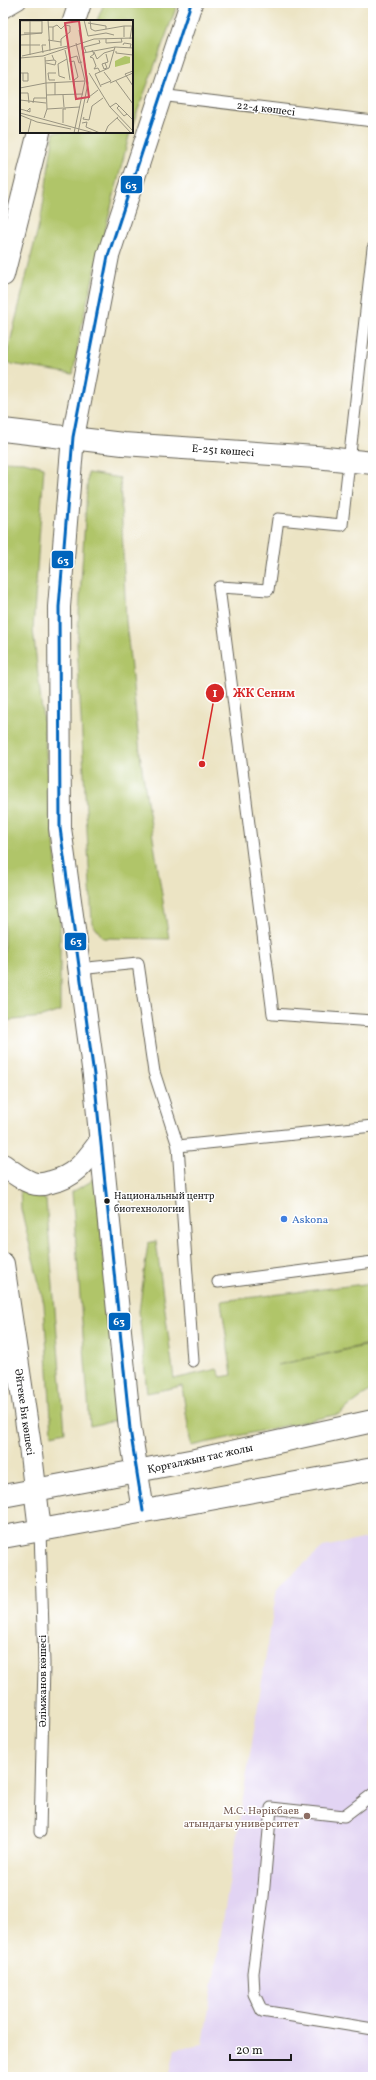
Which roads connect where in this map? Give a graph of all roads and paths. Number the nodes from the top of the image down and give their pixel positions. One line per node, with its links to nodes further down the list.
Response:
1 (20, 3): 4 (lane)
2 (80, 3): 5 (street)
3 (191, 3): 6 (street)
4 (3, 13)
5 (74, 20)
6 (160, 95): 7 (lane, 22-4 көшесі); 12 (street)
7 (373, 121)
8 (39, 133): 10 (street)
9 (373, 248): 13 (lane)
10 (3, 275)
11 (3, 430): 12 (street, Е-251 көшесі)
12 (73, 437): 13 (street, Е-251 көшесі); 15 (street)
13 (349, 461): 14 (street, Е-251 көшесі); 16 (lane)
14 (373, 463)
15 (78, 969): 18 (street); 19 (lane)
16 (373, 1021)
17 (373, 1126): 19 (lane)
18 (100, 1142): 20 (street); 27 (street)
19 (178, 1146): 24 (lane)
20 (3, 1165)
21 (373, 1262): 23 (lane)
22 (3, 1264): 28 (street, Әйтеке Би көшесі)
23 (218, 1282)
24 (193, 1361)
25 (373, 1421): 27 (street, Қорғалжын тас жолы)
26 (373, 1469): 30 (street)
27 (138, 1472): 28 (street, Қорғалжын тас жолы); 30 (street)
28 (36, 1490): 29 (street, Қорғалжын тас жолы); 31 (street, Әйтеке Би көшесі)
29 (3, 1496)
30 (143, 1511): 31 (street)
31 (40, 1530): 32 (street); 34 (lane, Әлімжанов көшесі)
32 (3, 1538)
33 (373, 1794): 35 (lane)
34 (40, 1832)
35 (373, 2029)

